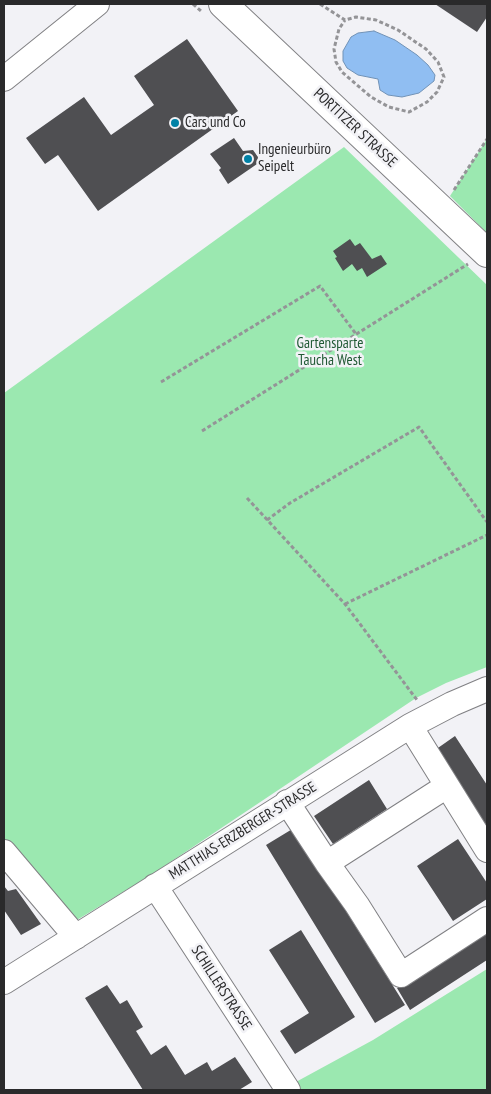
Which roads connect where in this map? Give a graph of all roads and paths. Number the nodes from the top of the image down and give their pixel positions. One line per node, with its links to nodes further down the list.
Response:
1 (97, 4): 5 (street)
2 (223, 4): 7 (main road, PORTITZER STRASSE)
3 (320, 4): 4 (path)
4 (344, 20): 4 (path)
5 (4, 79)
6 (487, 140): 7 (path)
7 (432, 208): 8 (main road, PORTITZER STRASSE)
8 (480, 257): 9 (path)
9 (356, 334): 10 (path); 11 (path)
10 (161, 382)
11 (202, 431)
12 (247, 498): 13 (path)
13 (267, 520): 14 (path); 16 (path)
14 (487, 522)
15 (487, 535): 16 (path)
16 (345, 604): 18 (path)
17 (487, 689): 19 (street, MATTHIAS-ERZBERGER-STRASSE)
18 (418, 702)
19 (410, 726): 20 (street); 21 (street, MATTHIAS-ERZBERGER-STRASSE)
20 (447, 786): 22 (street); 24 (street)
21 (287, 802): 24 (street); 25 (street, MATTHIAS-ERZBERGER-STRASSE)
22 (487, 850)
23 (4, 852): 27 (street)
24 (327, 863): 26 (street)
25 (155, 886): 27 (street, MATTHIAS-ERZBERGER-STRASSE); 29 (street, SCHILLERSTRASSE)
26 (487, 919)
27 (76, 937): 28 (street, MATTHIAS-ERZBERGER-STRASSE)
28 (4, 982)
29 (288, 1090)

